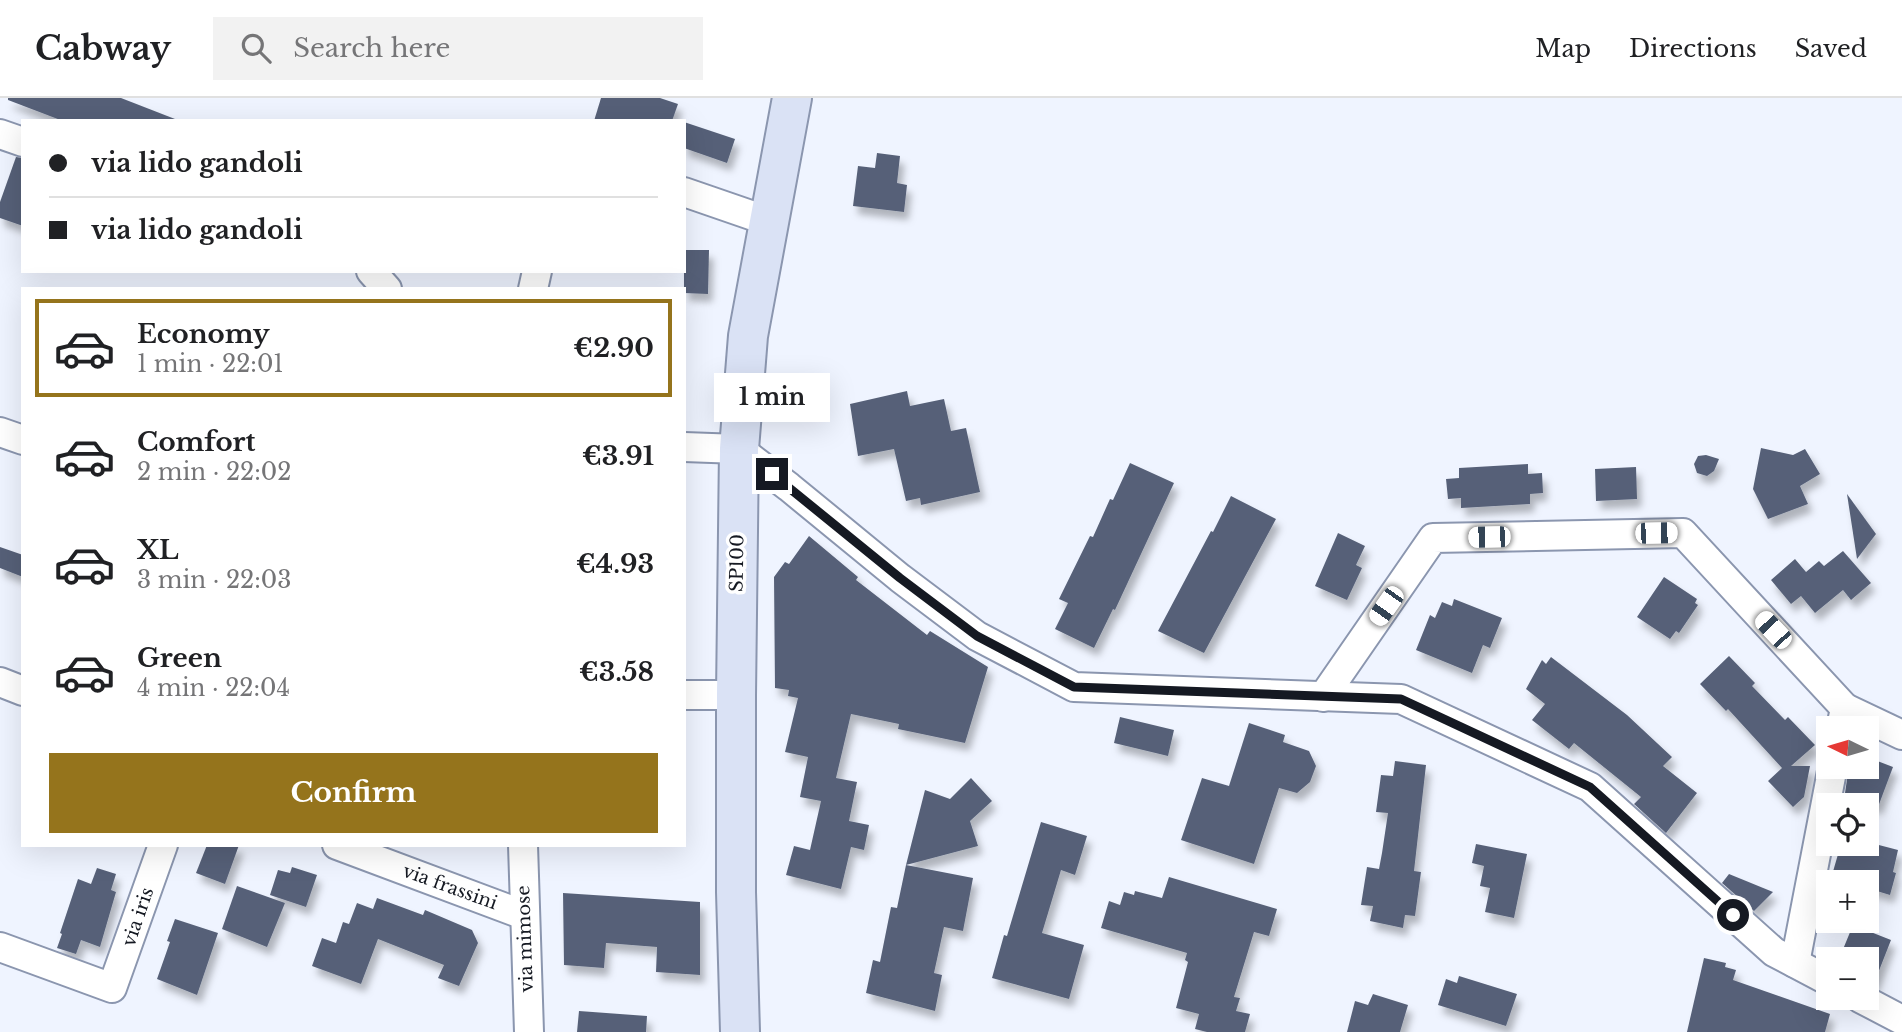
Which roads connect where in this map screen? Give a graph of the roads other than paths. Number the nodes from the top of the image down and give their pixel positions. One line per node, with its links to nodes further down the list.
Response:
1 (792, 98): 5 (main road, SP100 / SP100)
2 (0, 134): 3 (street)
3 (21, 141)
4 (686, 193): 5 (street)
5 (768, 221): 11 (main road, SP100 / SP100)
6 (373, 273): 7 (street)
7 (385, 287)
8 (0, 432): 9 (street)
9 (21, 439)
10 (686, 447): 11 (street)
11 (739, 449): 15 (main road, SP100 / SP100); 16 (street)
12 (0, 682): 13 (street)
13 (21, 690)
14 (686, 695): 15 (street)
15 (736, 695): 31 (main road, SP100 / SP100)
16 (1323, 697): 17 (street); 26 (street)
17 (1841, 716)
18 (1880, 729): 19 (street)
19 (1902, 735)
20 (1830, 779): 26 (street)
21 (162, 847): 25 (street, via iris)
22 (342, 847): 24 (street, via frassini)
23 (523, 847): 24 (street, via mimose)
24 (524, 915): 30 (street, via mimose)
25 (0, 947)
26 (1795, 963): 27 (street)
27 (1816, 974)
28 (1879, 1008): 29 (street)
29 (1902, 1020)
30 (529, 1032)
31 (740, 1032)

